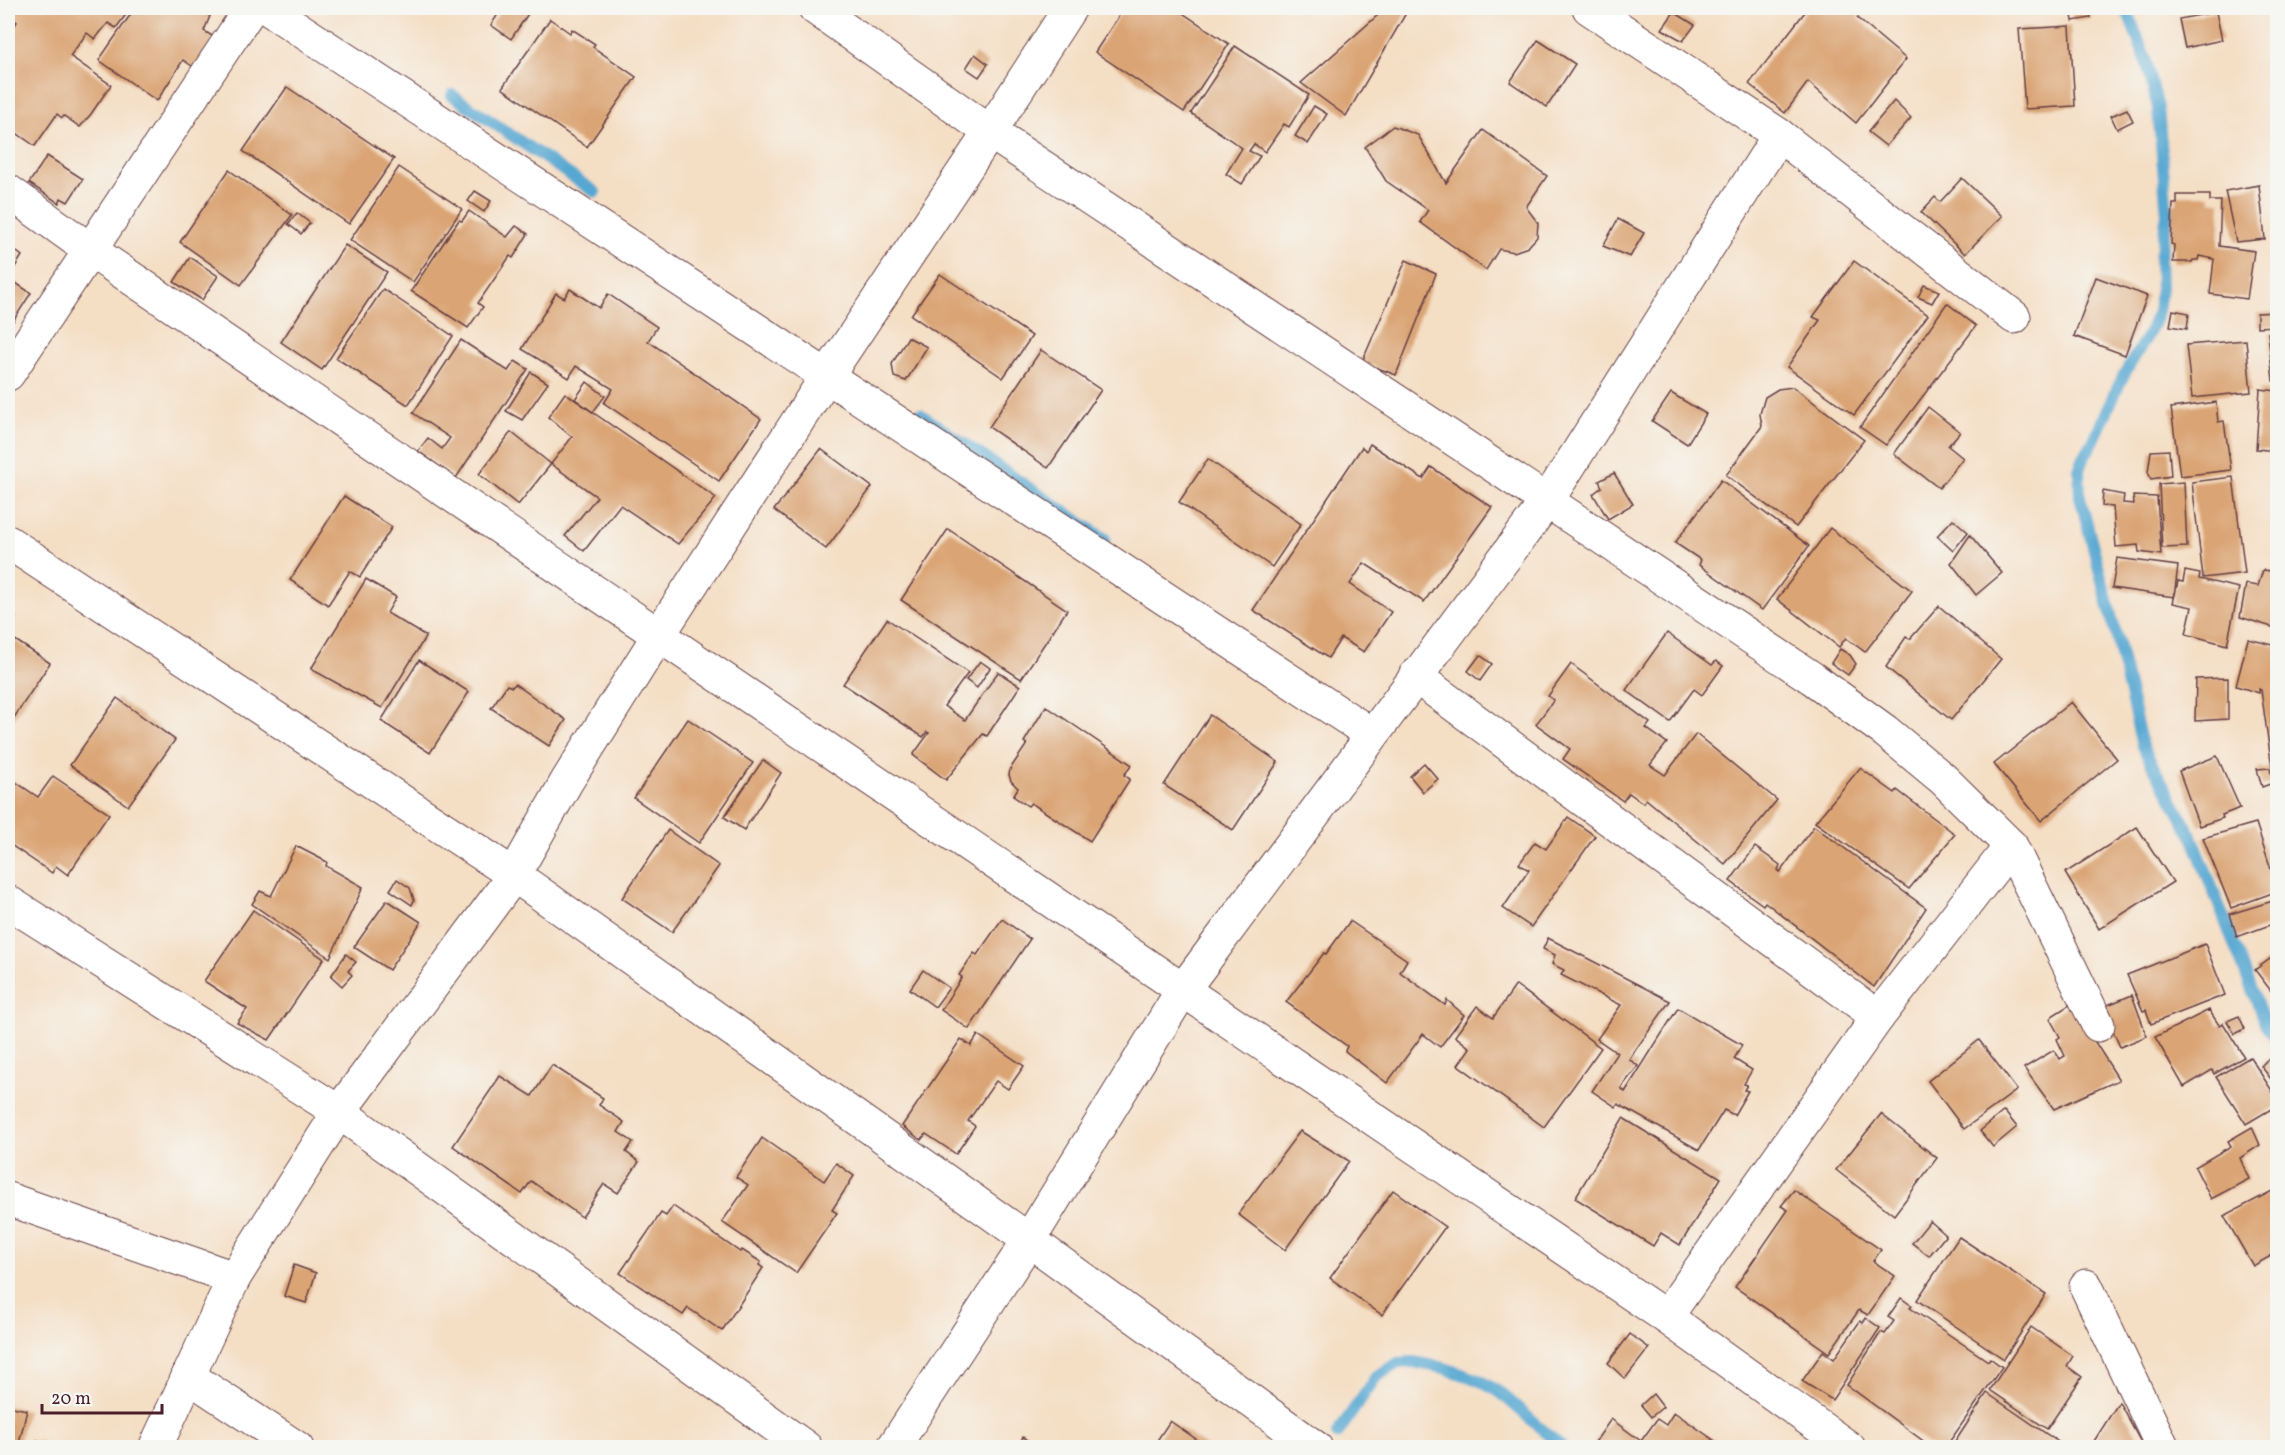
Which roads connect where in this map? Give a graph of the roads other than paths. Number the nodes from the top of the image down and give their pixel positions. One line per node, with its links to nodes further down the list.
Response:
1 (251, 8): 9 (street)
2 (267, 8): 12 (street)
3 (815, 8): 6 (street)
4 (1070, 8): 6 (street)
5 (1590, 8): 7 (street)
6 (990, 132): 12 (street); 13 (street)
7 (1779, 135): 10 (street); 13 (street)
8 (8, 191): 9 (street)
9 (90, 250): 11 (street); 15 (street)
10 (2014, 317)
11 (8, 374)
12 (827, 376): 15 (street); 17 (street)
13 (1547, 501): 16 (street); 18 (street)
14 (8, 542): 19 (street)
15 (658, 636): 19 (street); 21 (street)
16 (1415, 676): 17 (street); 22 (street)
17 (1371, 734): 21 (street)
18 (2010, 846): 22 (street); 23 (street)
19 (514, 875): 24 (street); 26 (street)
20 (8, 902): 24 (street)
21 (1182, 991): 26 (street); 29 (street)
22 (1878, 1017): 29 (street)
23 (2098, 1025)
24 (339, 1112): 27 (street); 33 (street)
25 (8, 1199): 27 (street)
26 (1029, 1240): 34 (street); 35 (street)
27 (234, 1278): 30 (street)
28 (2086, 1286): 37 (street)
29 (1666, 1317): 36 (street)
30 (188, 1376): 31 (street); 32 (street)
31 (155, 1448)
32 (297, 1448)
33 (806, 1448)
34 (893, 1448)
35 (1316, 1448)
36 (1849, 1448)
37 (2163, 1448)

